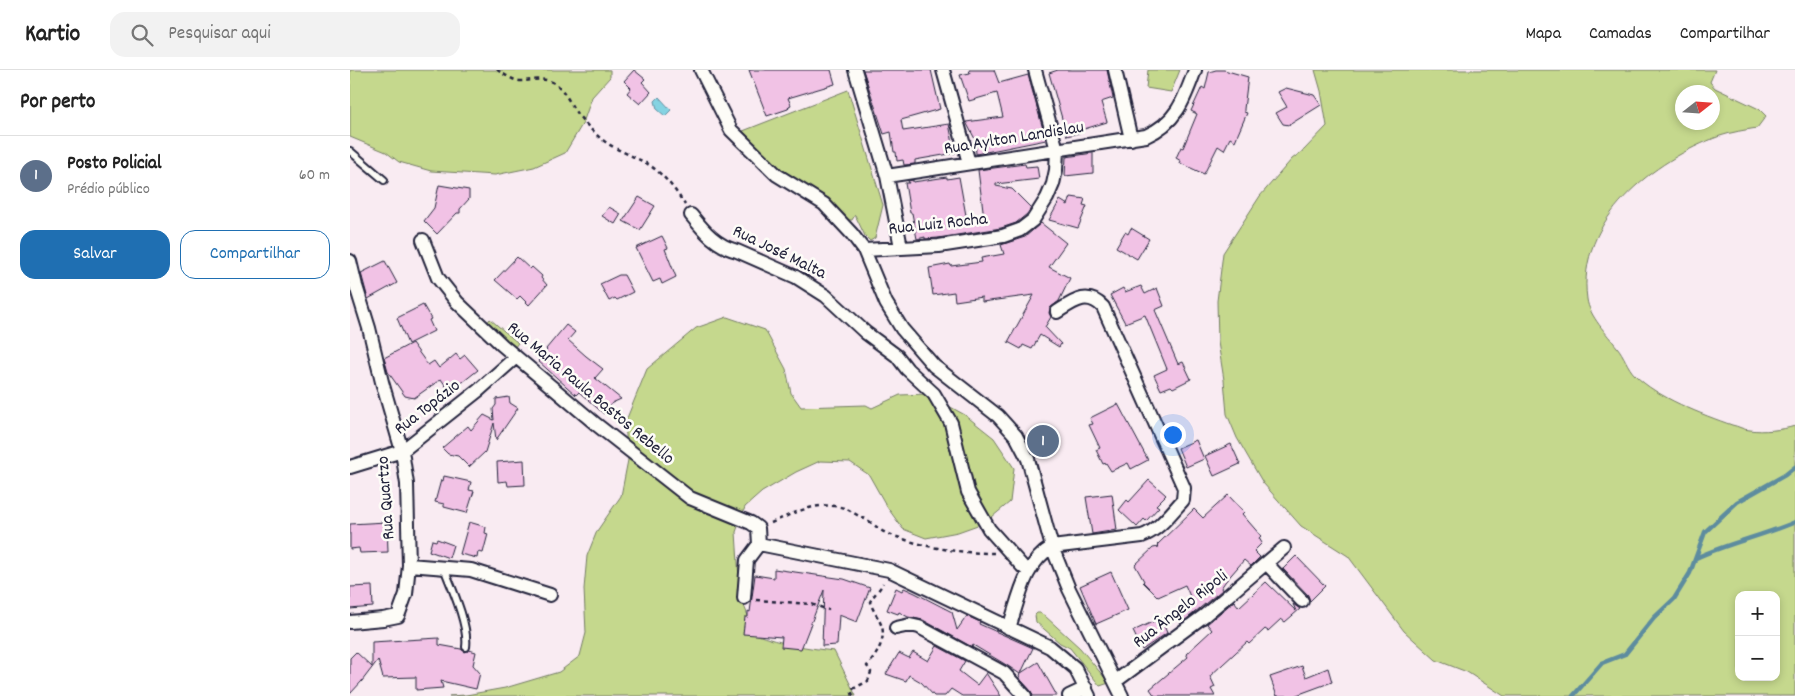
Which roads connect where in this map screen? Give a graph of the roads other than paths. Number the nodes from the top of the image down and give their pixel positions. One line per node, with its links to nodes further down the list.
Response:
1 (701, 70): 16 (street)
2 (855, 70): 11 (street)
3 (943, 70): 10 (street)
4 (1036, 70): 8 (street, Rua Luiz Rocha)
5 (1115, 70): 7 (street)
6 (1195, 70): 7 (street, Rua Aylton Landislau)
7 (1131, 139): 8 (street, Rua Aylton Landislau)
8 (1057, 150): 10 (street, Rua Aylton Landislau); 15 (street, Rua Luiz Rocha)
9 (350, 151): 12 (lane)
10 (969, 163): 11 (street, Rua Aylton Landislau)
11 (886, 176): 15 (street)
12 (384, 180)
13 (691, 215): 28 (street, Rua José Malta)
14 (423, 240): 19 (street, Rua Maria Paula Bastos Rebello)
15 (902, 247): 16 (street, Rua Luiz Rocha)
16 (864, 250): 23 (street)
17 (350, 261): 20 (street, Rua Quartzo)
18 (1057, 312): 23 (street)
19 (516, 357): 20 (street, Rua Topázio); 22 (street, Rua Maria Paula Bastos Rebello)
20 (402, 451): 21 (street, Rua Topázio); 26 (street, Rua Quartzo)
21 (350, 467)
22 (759, 544): 30 (street); 34 (street)
23 (1052, 547): 28 (street); 36 (street)
24 (1284, 548): 25 (street, Rua Ângelo Ripoli)
25 (1267, 564): 31 (street); 36 (street, Rua Ângelo Ripoli)
26 (409, 565): 27 (street); 32 (street)
27 (444, 568): 29 (street); 35 (lane)
28 (1028, 571): 34 (street)
29 (550, 595)
30 (744, 598)
31 (1302, 601)
32 (350, 622)
33 (896, 628): 38 (street)
34 (1009, 628): 37 (street)
35 (466, 647)
36 (1116, 681): 40 (street)
37 (1087, 692): 39 (street)
38 (1025, 696)
39 (1069, 696)
40 (1122, 696)

